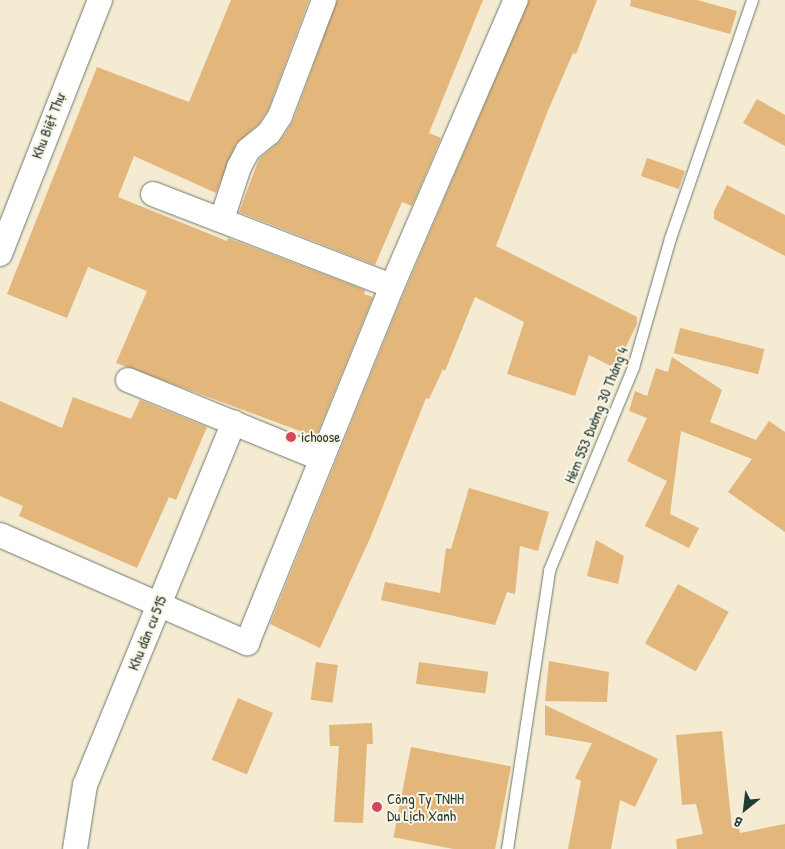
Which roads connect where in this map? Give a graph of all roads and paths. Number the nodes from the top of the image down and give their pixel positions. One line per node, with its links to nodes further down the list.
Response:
1 (100, 0): 7 (street, Khu Biệt Thự)
2 (324, 0): 6 (street)
3 (516, 0): 8 (street)
4 (752, 0): 15 (lane, Hẻm 553 Đường 30 Tháng 4)
5 (153, 194): 6 (street)
6 (222, 219): 8 (street)
7 (0, 254)
8 (392, 286): 11 (street)
9 (128, 380): 10 (street)
10 (234, 422): 11 (street); 13 (street, Khu dân cư 515)
11 (322, 459): 13 (street)
12 (0, 535): 13 (street)
13 (158, 606): 14 (street, Khu dân cư 515)
14 (75, 849)
15 (507, 849)

